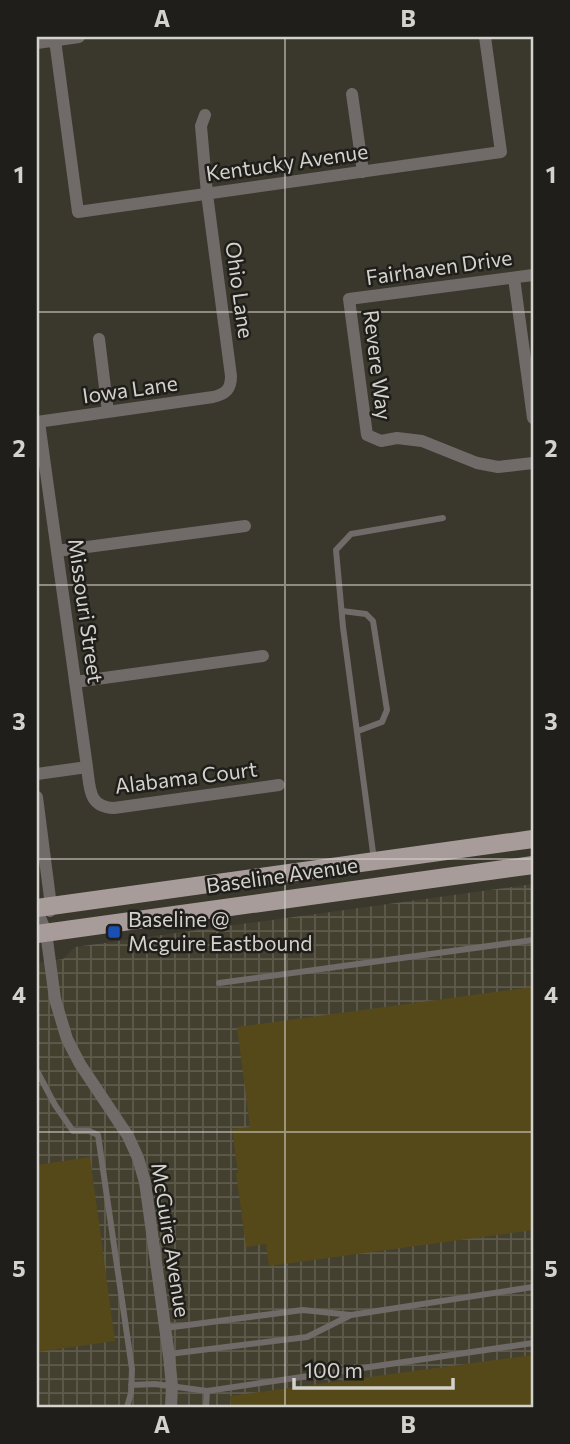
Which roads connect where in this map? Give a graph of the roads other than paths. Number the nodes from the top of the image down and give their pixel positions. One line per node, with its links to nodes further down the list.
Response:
1 (79, 37): 3 (street)
2 (485, 37): 7 (street, Kentucky Avenue)
3 (55, 40): 4 (street); 8 (street, Kentucky Avenue)
4 (37, 43)
5 (352, 94): 7 (street)
6 (205, 115): 8 (street, Ohio Lane)
7 (363, 172): 8 (street, Kentucky Avenue)
8 (207, 194): 13 (street, Ohio Lane)
9 (533, 275): 10 (street, Fairhaven Drive)
10 (514, 278): 11 (street, Fairhaven Drive); 15 (street)
11 (349, 299): 17 (street, Revere Way)
12 (99, 339): 14 (street)
13 (228, 391): 14 (street, Iowa Lane)
14 (108, 412): 16 (street, Iowa Lane)
15 (533, 418)
16 (38, 422): 20 (street, Missouri Street)
17 (533, 463)
18 (443, 518): 21 (lane)
19 (245, 526): 20 (street)
20 (57, 551): 23 (street, Missouri Street)
21 (342, 611): 24 (lane); 24 (lane)
22 (263, 656): 23 (street)
23 (75, 682): 25 (street, Missouri Street)
24 (358, 731): 31 (lane)
25 (87, 767): 26 (street); 29 (street, Missouri Street)
26 (37, 774)
27 (279, 785): 29 (street, Alabama Court)
28 (37, 797): 33 (street, McGuire Avenue)
29 (97, 805)
30 (533, 839): 31 (main road, Baseline Avenue)
31 (374, 861): 33 (main road, Baseline Avenue)
32 (533, 865): 34 (main road, Baseline Avenue)
33 (41, 908): 34 (street, McGuire Avenue)
34 (41, 933): 40 (street, McGuire Avenue)
35 (533, 940): 36 (lane)
36 (219, 983)
37 (37, 1071): 43 (lane)
38 (533, 1287): 39 (lane)
39 (351, 1315): 40 (lane); 42 (lane)
40 (165, 1328): 42 (street, McGuire Avenue)
41 (533, 1343): 45 (lane)
42 (169, 1354): 44 (street, McGuire Avenue)
43 (131, 1385): 44 (lane); 46 (lane)
44 (172, 1386): 45 (lane); 47 (street, McGuire Avenue)
45 (207, 1391): 48 (lane)
46 (127, 1407)
47 (171, 1407)
48 (205, 1407)

